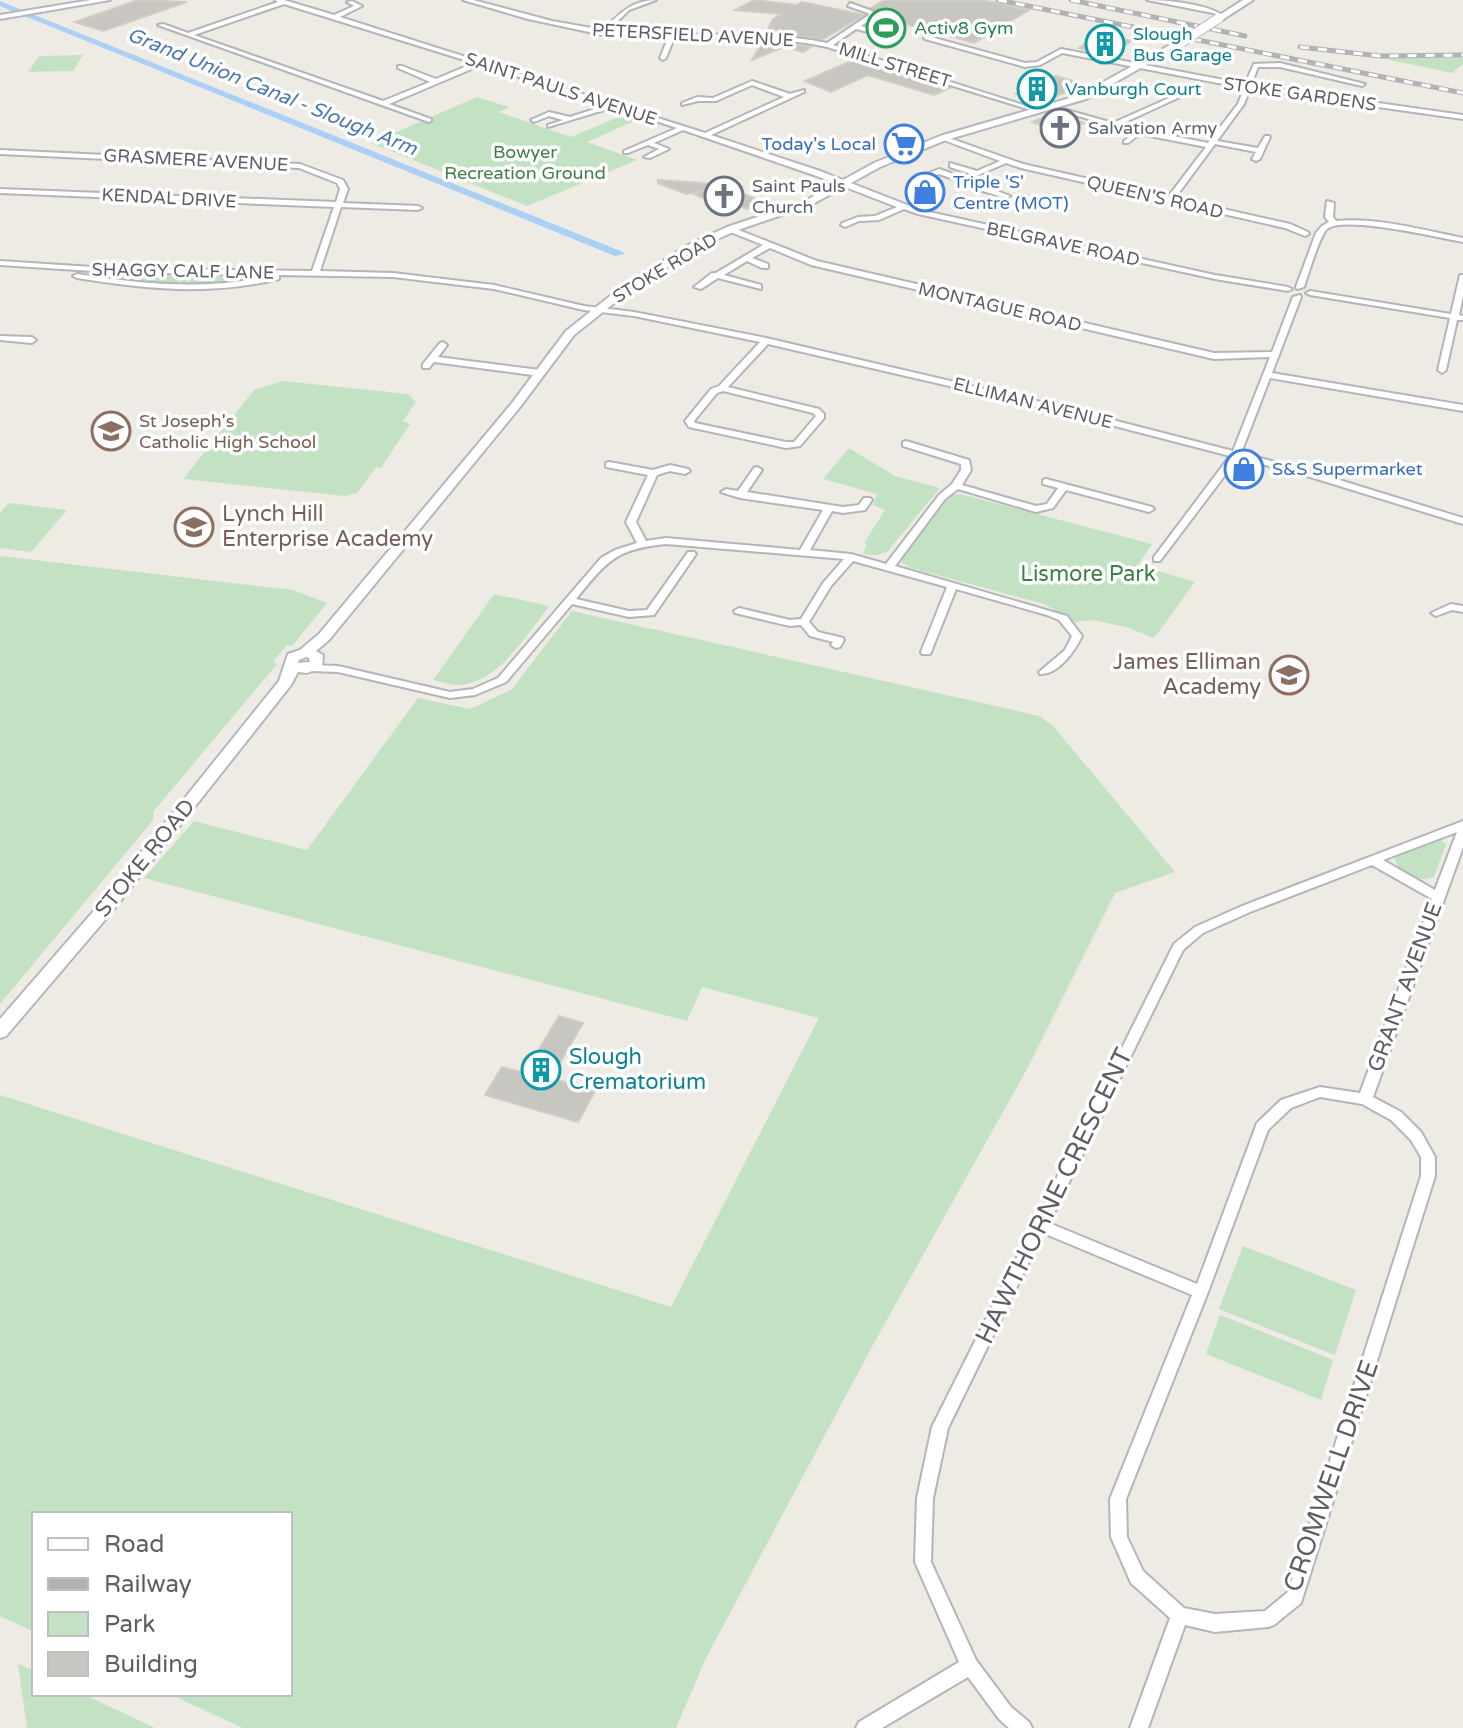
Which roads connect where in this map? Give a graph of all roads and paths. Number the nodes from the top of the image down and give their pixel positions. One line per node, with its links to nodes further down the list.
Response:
1 (106, 0): 11 (main road)
2 (653, 0): 15 (street)
3 (1150, 0): 10 (street)
4 (1232, 0): 10 (main road, STOKE ROAD)
5 (1249, 0): 10 (main road, STOKE ROAD)
6 (281, 1): 12 (street, SAINT PAULS AVENUE); 17 (street)
7 (471, 1): 15 (street, PETERSFIELD AVENUE)
8 (350, 2): 12 (street)
9 (850, 5): 14 (street, MILL STREET)
10 (1216, 16): 23 (main road, STOKE ROAD, bridge)
11 (3, 17)
12 (333, 18): 22 (street, SAINT PAULS AVENUE)
13 (161, 25): 17 (street)
14 (856, 27): 16 (street); 20 (street, MILL STREET)
15 (603, 33): 18 (street, PETERSFIELD AVENUE)
16 (880, 33)
17 (190, 34): 35 (street)
18 (672, 36): 20 (street, PETERSFIELD AVENUE); 21 (street)
19 (927, 38): 23 (street, STOKE GARDENS)
20 (828, 45): 39 (street, MILL STREET)
21 (663, 58)
22 (481, 63): 26 (street); 37 (street, SAINT PAULS AVENUE)
23 (1137, 66): 29 (street, STOKE GARDENS); 38 (main road, STOKE ROAD)
24 (400, 67): 26 (street)
25 (767, 77): 27 (street)
26 (437, 82): 35 (street)
27 (752, 83): 32 (street); 34 (street)
28 (1362, 84): 29 (street)
29 (1249, 87): 40 (street, STOKE GARDENS); 53 (street)
30 (802, 91): 32 (street)
31 (688, 95): 34 (street)
32 (789, 96): 48 (street)
33 (1178, 96): 44 (street)
34 (697, 99): 36 (street)
35 (382, 104): 42 (street)
36 (684, 104)
37 (614, 105): 41 (street); 46 (street, SAINT PAULS AVENUE)
38 (1051, 106): 39 (main road, STOKE ROAD); 44 (street)
39 (1036, 110): 50 (main road, STOKE ROAD)
40 (1463, 117)
41 (568, 119): 43 (street); 45 (street)
42 (429, 120)
43 (534, 120)
44 (1113, 125): 47 (street)
45 (550, 126)
46 (683, 128): 48 (street, SAINT PAULS AVENUE); 52 (street)
47 (1139, 132): 51 (street); 53 (street)
48 (706, 135): 63 (street, SAINT PAULS AVENUE)
49 (1267, 137): 54 (street)
50 (943, 138): 59 (street, QUEEN'S ROAD); 63 (main road, STOKE ROAD)
51 (1126, 142)
52 (648, 143): 56 (street); 57 (street)
53 (1212, 144): 54 (street); 67 (street)
54 (1260, 151): 58 (street)
55 (0, 152): 69 (street, GRASMERE AVENUE)
56 (626, 152)
57 (648, 157)
58 (1256, 159)
59 (1005, 161): 61 (street); 67 (street, QUEEN'S ROAD)
60 (953, 165): 61 (street)
61 (976, 173): 62 (street)
62 (919, 180)
63 (842, 183): 70 (street, BELGRAVE ROAD); 74 (main road, STOKE ROAD)
64 (979, 187): 66 (street)
65 (0, 191): 69 (street, KENDAL DRIVE)
66 (1006, 196)
67 (1170, 200): 75 (street, QUEEN'S ROAD)
68 (1330, 203): 72 (street)
69 (337, 206): 71 (street, KENDAL DRIVE); 83 (street)
70 (903, 207): 73 (street); 88 (street, BELGRAVE ROAD)
71 (418, 208)
72 (1334, 223): 76 (street); 88 (street)
73 (845, 225)
74 (731, 229): 77 (street, MONTAGUE ROAD); 89 (main road, STOKE ROAD)
75 (1305, 234)
76 (1463, 240)
77 (769, 245): 78 (street); 95 (street, MONTAGUE ROAD)
78 (745, 258): 80 (street); 84 (street)
79 (0, 263): 81 (street, SHAGGY CALF LANE)
80 (765, 266)
81 (74, 269): 82 (street, SHAGGY CALF LANE); 82 (street, SHAGGY CALF LANE)
82 (292, 273): 83 (street, SHAGGY CALF LANE)
83 (315, 273): 89 (street, SHAGGY CALF LANE)
84 (715, 275): 86 (street); 87 (street)
85 (1463, 277): 90 (street)
86 (698, 287)
87 (758, 287)
88 (1299, 292): 90 (street, BELGRAVE ROAD); 95 (street)
89 (597, 310): 93 (street, ELLIMAN AVENUE); 97 (main road, STOKE ROAD)
90 (1458, 317): 96 (street)
91 (32, 340): 92 (street)
92 (2, 341)
93 (766, 341): 99 (street); 102 (street, ELLIMAN AVENUE)
94 (443, 345): 97 (street)
95 (1274, 354): 98 (street)
96 (1442, 370)
97 (540, 373): 130 (main road, STOKE ROAD)
98 (1268, 375): 100 (street); 102 (street)
99 (722, 388): 99 (street)
100 (1463, 408)
101 (906, 444): 108 (street)
102 (1236, 454): 115 (street, ELLIMAN AVENUE); 120 (street)
103 (609, 465): 106 (street)
104 (757, 470): 111 (street)
105 (685, 471): 106 (street)
106 (653, 473): 116 (street)
107 (1046, 482): 109 (street)
108 (956, 486): 109 (street); 121 (street)
109 (1063, 487): 114 (street)
110 (726, 492): 111 (street)
111 (740, 495): 113 (street)
112 (867, 500): 113 (street)
113 (828, 509): 117 (street)
114 (1149, 509)
115 (1463, 521)
116 (642, 543): 117 (street); 123 (street)
117 (804, 552): 119 (street)
118 (691, 554): 123 (street)
119 (851, 557): 121 (street); 127 (street)
120 (1157, 559)
121 (889, 567): 122 (street)
122 (952, 586): 129 (street); 131 (street)
123 (570, 601): 130 (street)
124 (1463, 609): 126 (street)
125 (739, 611): 127 (street)
126 (1436, 613)
127 (804, 622): 128 (street)
128 (836, 645)
129 (926, 652)
130 (305, 665): 135 (main road, STOKE ROAD)
131 (1044, 672)
132 (1463, 828): 133 (street, HAWTHORNE CRESCENT); 134 (street, GRANT AVENUE)
133 (1373, 860): 134 (street); 137 (street, HAWTHORNE CRESCENT)
134 (1438, 897): 136 (street, GRANT AVENUE)
135 (0, 1031)
136 (1365, 1099): 138 (street, CROMWELL DRIVE); 139 (street, CROMWELL DRIVE)
137 (1041, 1226): 138 (street); 140 (street, HAWTHORNE CRESCENT)
138 (1201, 1292): 139 (street, CROMWELL DRIVE)
139 (1180, 1615): 143 (street)
140 (970, 1666): 141 (street); 142 (street, HAWTHORNE CRESCENT)
141 (865, 1728)
142 (1023, 1728)
143 (1139, 1728)

